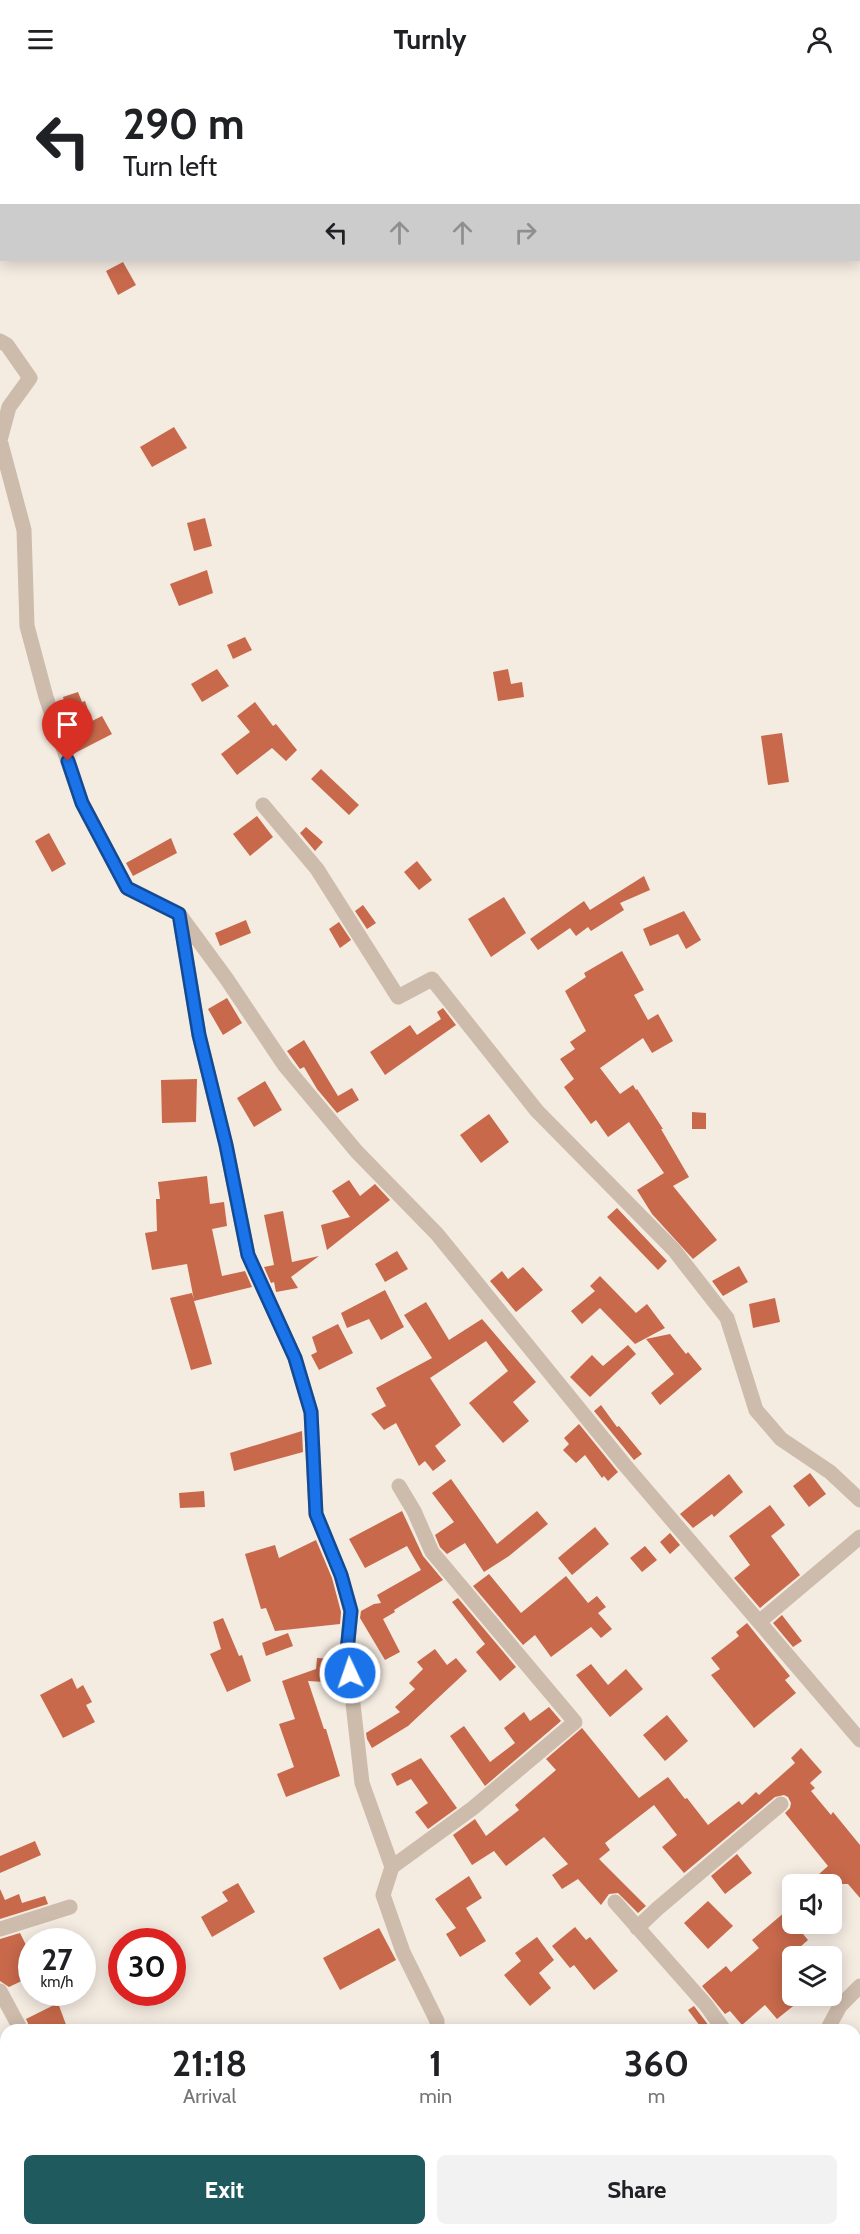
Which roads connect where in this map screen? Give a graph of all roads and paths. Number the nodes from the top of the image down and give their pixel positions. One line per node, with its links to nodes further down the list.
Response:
1 (0, 341): 3 (street)
2 (263, 805): 5 (street)
3 (179, 914): 7 (street); 10 (street)
4 (399, 1486): 10 (street)
5 (860, 1500)
6 (860, 1537): 7 (street)
7 (759, 1622): 8 (street)
8 (860, 1740)
9 (781, 1804): 13 (street)
10 (392, 1868): 18 (street)
11 (615, 1902): 13 (street)
12 (70, 1907): 14 (street)
13 (638, 1928): 19 (street)
14 (0, 1929)
15 (860, 1986): 20 (street)
16 (0, 1991): 17 (street)
17 (18, 2024)
18 (437, 2024)
19 (720, 2024)
20 (830, 2024)

